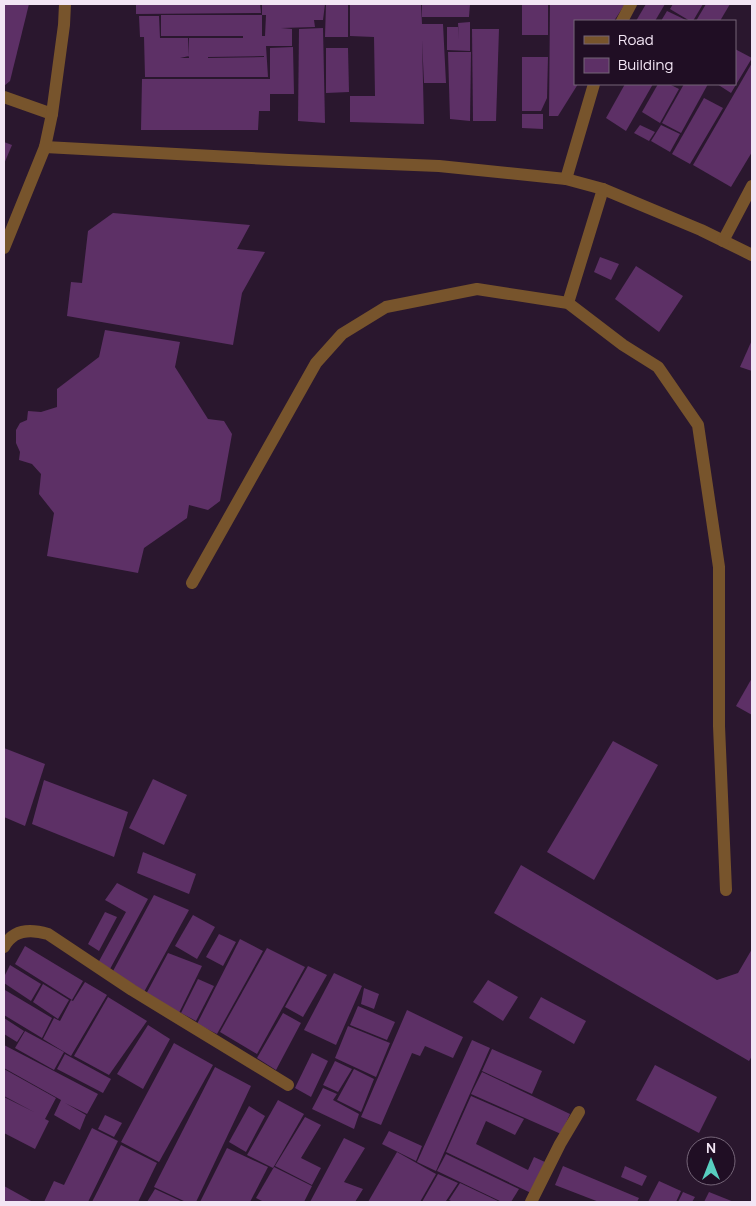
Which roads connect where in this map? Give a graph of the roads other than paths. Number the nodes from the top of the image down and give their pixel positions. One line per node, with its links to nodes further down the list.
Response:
1 (66, 4): 6 (street)
2 (631, 4): 3 (street)
3 (623, 20)
4 (594, 85): 8 (street)
5 (4, 97): 6 (street)
6 (52, 114): 7 (street)
7 (45, 148): 8 (street); 12 (street)
8 (566, 179): 10 (street)
9 (752, 186): 11 (street)
10 (603, 189): 11 (street); 14 (street)
11 (723, 241): 13 (street)
12 (4, 248)
13 (752, 255)
14 (568, 303): 15 (street); 16 (street)
15 (192, 583)
16 (726, 890)
17 (4, 947): 18 (street)
18 (288, 1085)
19 (579, 1112): 20 (street)
20 (531, 1202)

